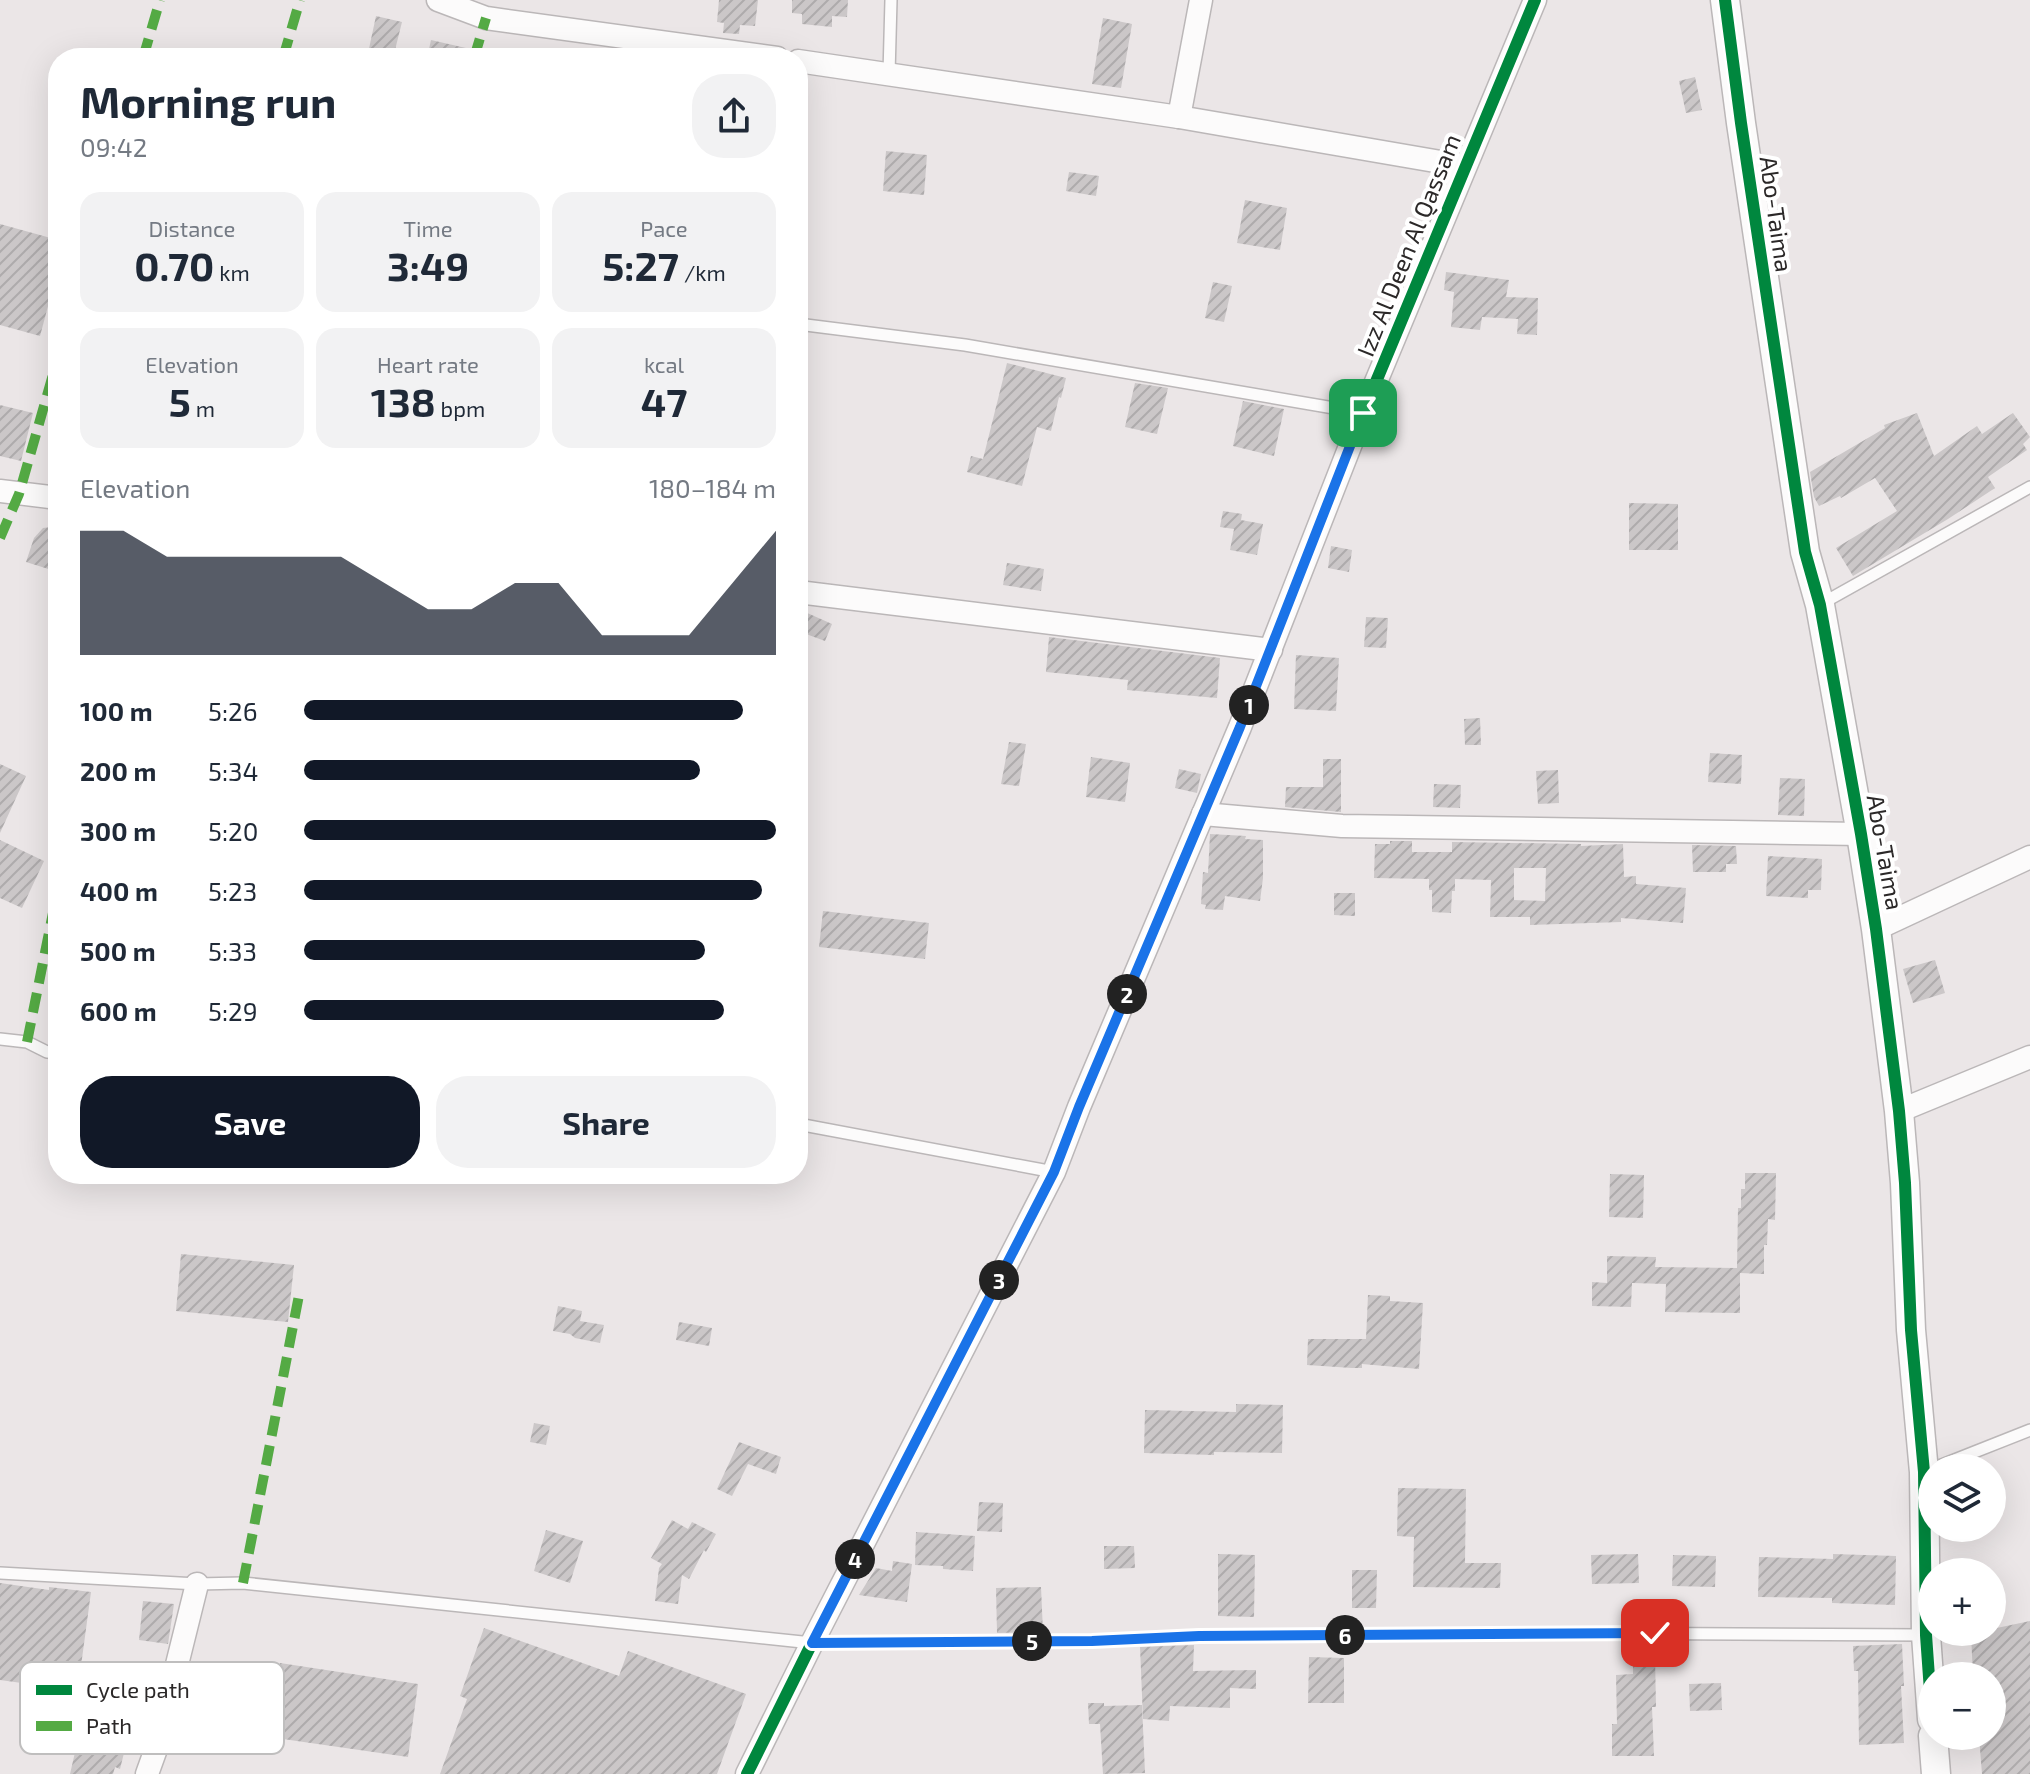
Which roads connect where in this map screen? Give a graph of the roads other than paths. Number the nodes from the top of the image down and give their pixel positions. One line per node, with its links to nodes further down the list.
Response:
1 (438, 0): 6 (street)
2 (891, 0): 8 (lane)
3 (1201, 0): 9 (street)
4 (1535, 0): 10 (street, Izz Al Deen Al Qassam)
5 (1725, 0): 17 (street, Abo-Taima)
6 (704, 48)
7 (808, 62): 8 (street)
8 (889, 74): 9 (street)
9 (1179, 117): 10 (street)
10 (1464, 166): 12 (street, Izz Al Deen Al Qassam)
11 (808, 325): 12 (lane)
12 (1363, 413): 18 (street, Izz Al Deen Al Qassam)
13 (2030, 487): 17 (lane)
14 (0, 491): 15 (street)
15 (48, 497)
16 (808, 593): 18 (street)
17 (1820, 605): 20 (street, Abo-Taima)
18 (1271, 650): 19 (street, Izz Al Deen Al Qassam)
19 (1203, 814): 20 (street); 28 (street, Izz Al Deen Al Qassam)
20 (1861, 834): 22 (street, Abo-Taima)
21 (2030, 857): 22 (street)
22 (1876, 929): 26 (street, Abo-Taima)
23 (0, 1039): 24 (lane)
24 (48, 1052)
25 (2030, 1057): 26 (street)
26 (1899, 1111): 30 (street, Abo-Taima)
27 (808, 1126): 28 (lane)
28 (1054, 1172): 35 (street, Izz Al Deen Al Qassam)
29 (2030, 1430): 31 (lane)
30 (1928, 1454)
31 (1970, 1454)
32 (0, 1573): 33 (lane)
33 (197, 1584): 35 (lane); 36 (street)
34 (1918, 1635): 35 (lane)
35 (812, 1643): 40 (street, Izz Al Deen Al Qassam)
36 (178, 1662)
37 (1934, 1750): 41 (street)
38 (154, 1754): 39 (street)
39 (147, 1774)
40 (747, 1774)
41 (1936, 1774)

